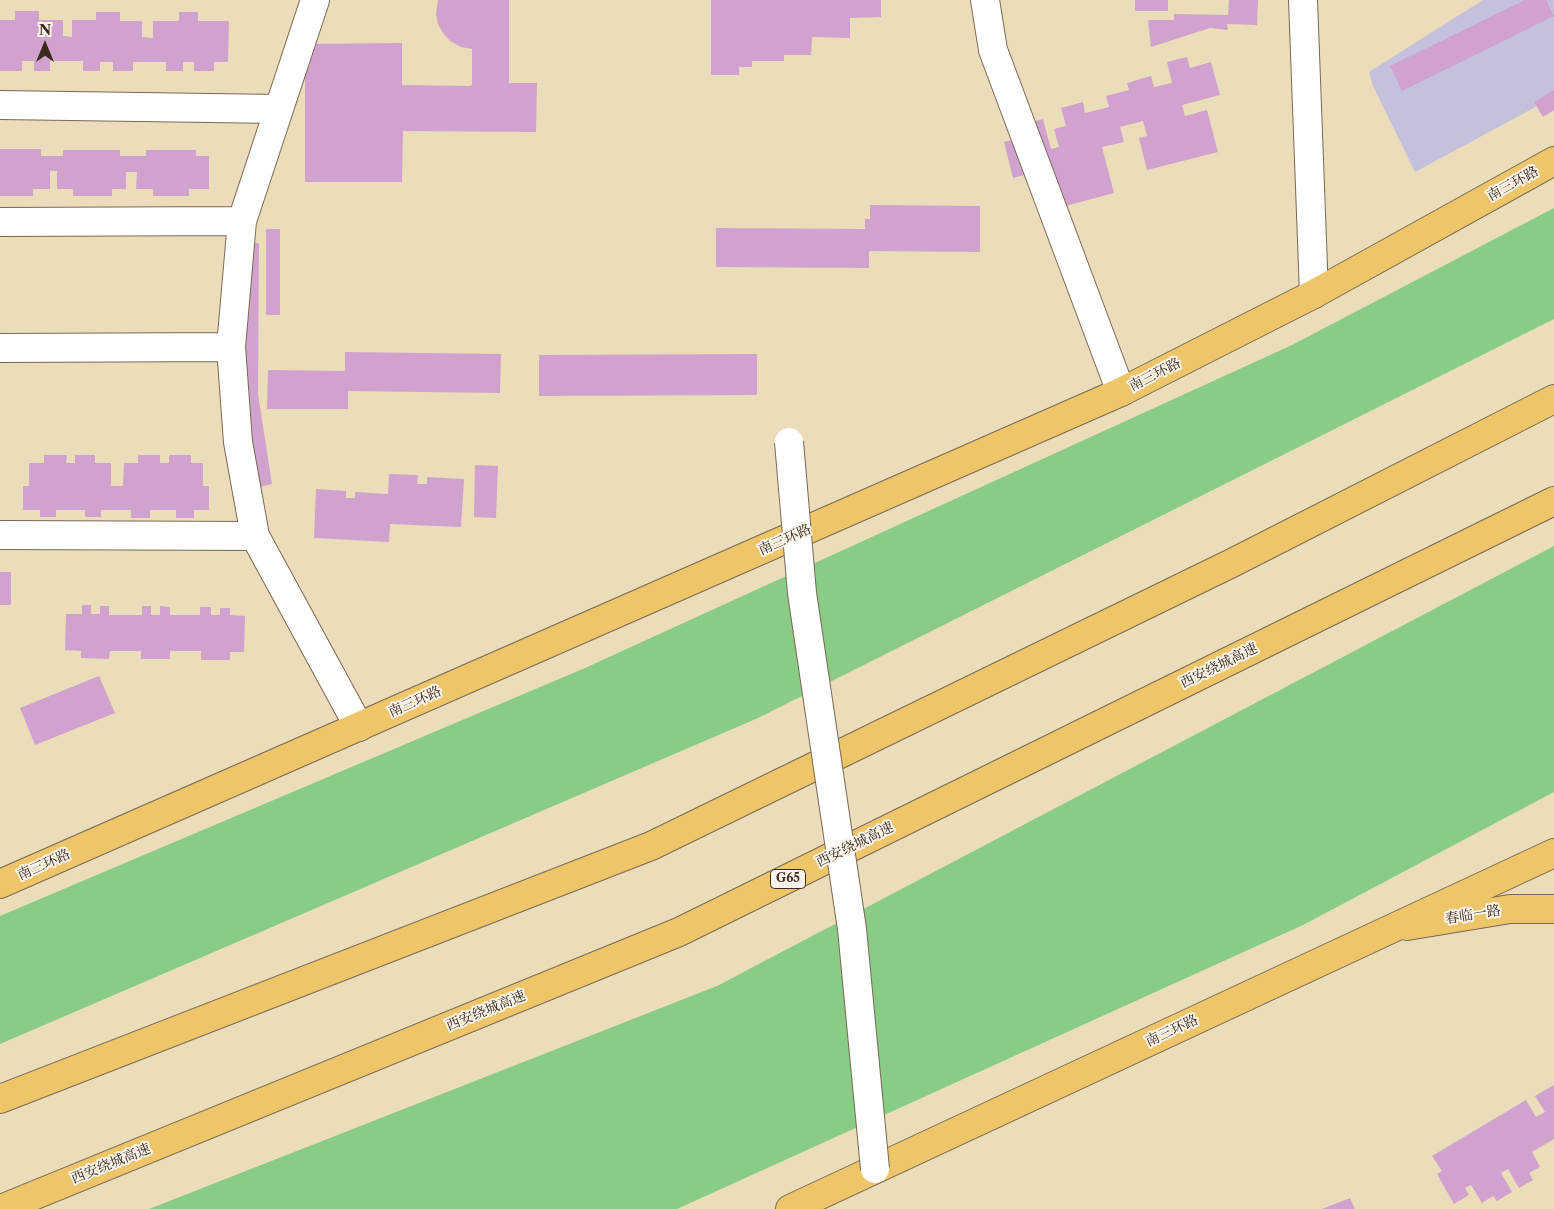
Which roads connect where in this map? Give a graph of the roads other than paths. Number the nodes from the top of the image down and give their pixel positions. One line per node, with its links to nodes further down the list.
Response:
1 (315, 0): 5 (street)
2 (985, 0): 12 (street)
3 (1302, 0): 9 (street)
4 (0, 105): 5 (street)
5 (279, 109): 7 (street)
6 (1554, 161): 9 (main road, 南三环路)
7 (242, 221): 8 (street); 10 (street)
8 (0, 222)
9 (1314, 294): 12 (main road, 南三环路)
10 (231, 347): 11 (street); 17 (street)
11 (0, 348)
12 (1120, 392): 18 (main road, 南三环路)
13 (1554, 400): 23 (main road)
14 (789, 442): 24 (street, bridge)
15 (1554, 501): 25 (main road, 西安绕城高速 / G65)
16 (0, 535): 17 (street)
17 (256, 536): 18 (street)
18 (359, 727): 20 (main road, 南三环路)
19 (1554, 852): 22 (main road, 南三环路)
20 (0, 884)
21 (1554, 909): 22 (main road, 春临一路)
22 (1393, 928): 24 (main road, 南三环路)
23 (0, 1099)
24 (875, 1169): 26 (main road, 南三环路)
25 (1, 1209)
26 (790, 1209)

